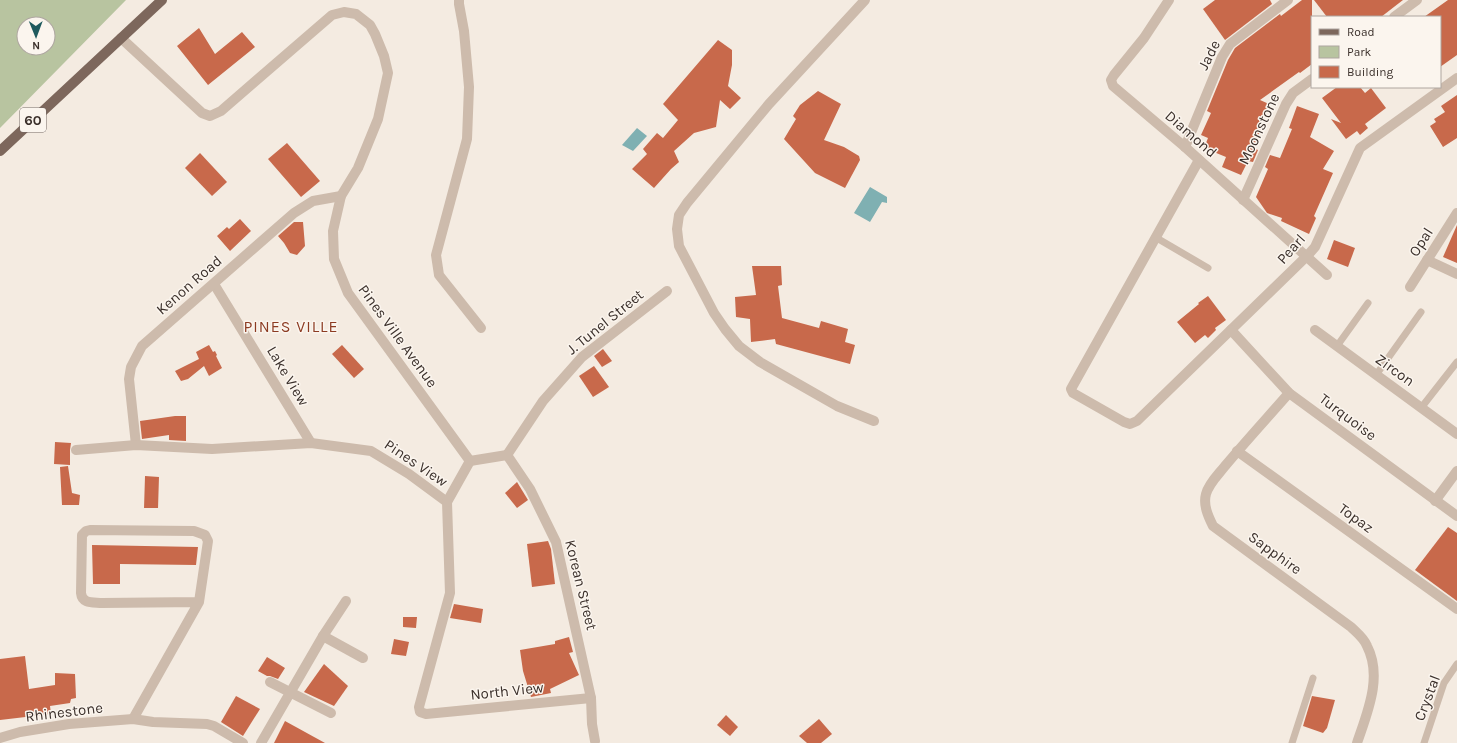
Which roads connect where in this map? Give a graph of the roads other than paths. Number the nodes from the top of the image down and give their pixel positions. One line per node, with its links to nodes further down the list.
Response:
1 (162, 0): 8 (main road, 60)
2 (459, 0): 28 (street)
3 (865, 0): 36 (street)
4 (1169, 0): 11 (street, Diamond)
5 (1288, 0): 11 (street, Jade)
6 (1416, 0): 7 (street)
7 (1395, 16)
8 (121, 38): 12 (main road, 60); 14 (street, Pines Ville Avenue)
9 (1457, 78): 18 (street, Pearl)
10 (1311, 80): 15 (street, Moonstone)
11 (1185, 147): 13 (street, Diamond)
12 (0, 151)
13 (1199, 160): 15 (street, Diamond); 17 (street)
14 (341, 196): 23 (street, Kenon Road); 43 (street, Pines Ville Avenue)
15 (1243, 200): 18 (street, Diamond)
16 (1457, 212): 19 (street, Opal)
17 (1156, 237): 20 (lane); 29 (street, Pearl)
18 (1307, 256): 22 (street, Diamond); 29 (street, Pearl)
19 (1427, 260): 21 (street); 24 (street, Opal)
20 (1208, 268)
21 (1457, 274)
22 (1328, 275)
23 (214, 284): 38 (street, Lake View); 39 (street, Kenon Road)
24 (1410, 287)
25 (667, 291): 42 (street, J. Tunel Street)
26 (1368, 303): 31 (lane)
27 (1421, 312): 33 (lane)
28 (481, 328)
29 (1231, 330): 34 (street, Turquoise)
30 (1315, 330): 31 (street, Zircon)
31 (1337, 346): 33 (street, Zircon)
32 (1457, 362): 35 (lane)
33 (1376, 375): 35 (street, Zircon)
34 (1290, 392): 41 (street, Sapphire); 45 (street, Turquoise)
35 (1421, 408): 37 (street, Zircon)
36 (874, 421)
37 (1457, 434)
38 (311, 443): 39 (street, Pines View); 46 (street, Pines View)
39 (136, 445): 40 (street, Pines View)
40 (76, 450)
41 (1238, 451): 50 (street, Topaz); 66 (street, Sapphire)
42 (506, 455): 43 (street); 57 (street, Korean Street)
43 (470, 461): 46 (street)
44 (1457, 471): 45 (street)
45 (1435, 501): 47 (street, Turquoise)
46 (448, 502): 59 (street, Pines View)
47 (1457, 516)
48 (346, 601): 51 (street)
49 (199, 602): 49 (street); 60 (street)
50 (1457, 609)
51 (323, 636): 52 (street); 56 (street)
52 (363, 658)
53 (1457, 664): 67 (lane, Crystal)
54 (1313, 678): 65 (lane)
55 (270, 682): 56 (street)
56 (292, 692): 58 (street); 64 (street)
57 (591, 698): 59 (street, North View); 62 (street, Korean Street)
58 (331, 713)
59 (426, 714)
60 (133, 719): 61 (street, Rhinestone); 63 (street, Rhinestone)
61 (0, 738)
62 (595, 741)
63 (243, 743)
64 (261, 743)
65 (1292, 743)
66 (1357, 743)
67 (1424, 743)

